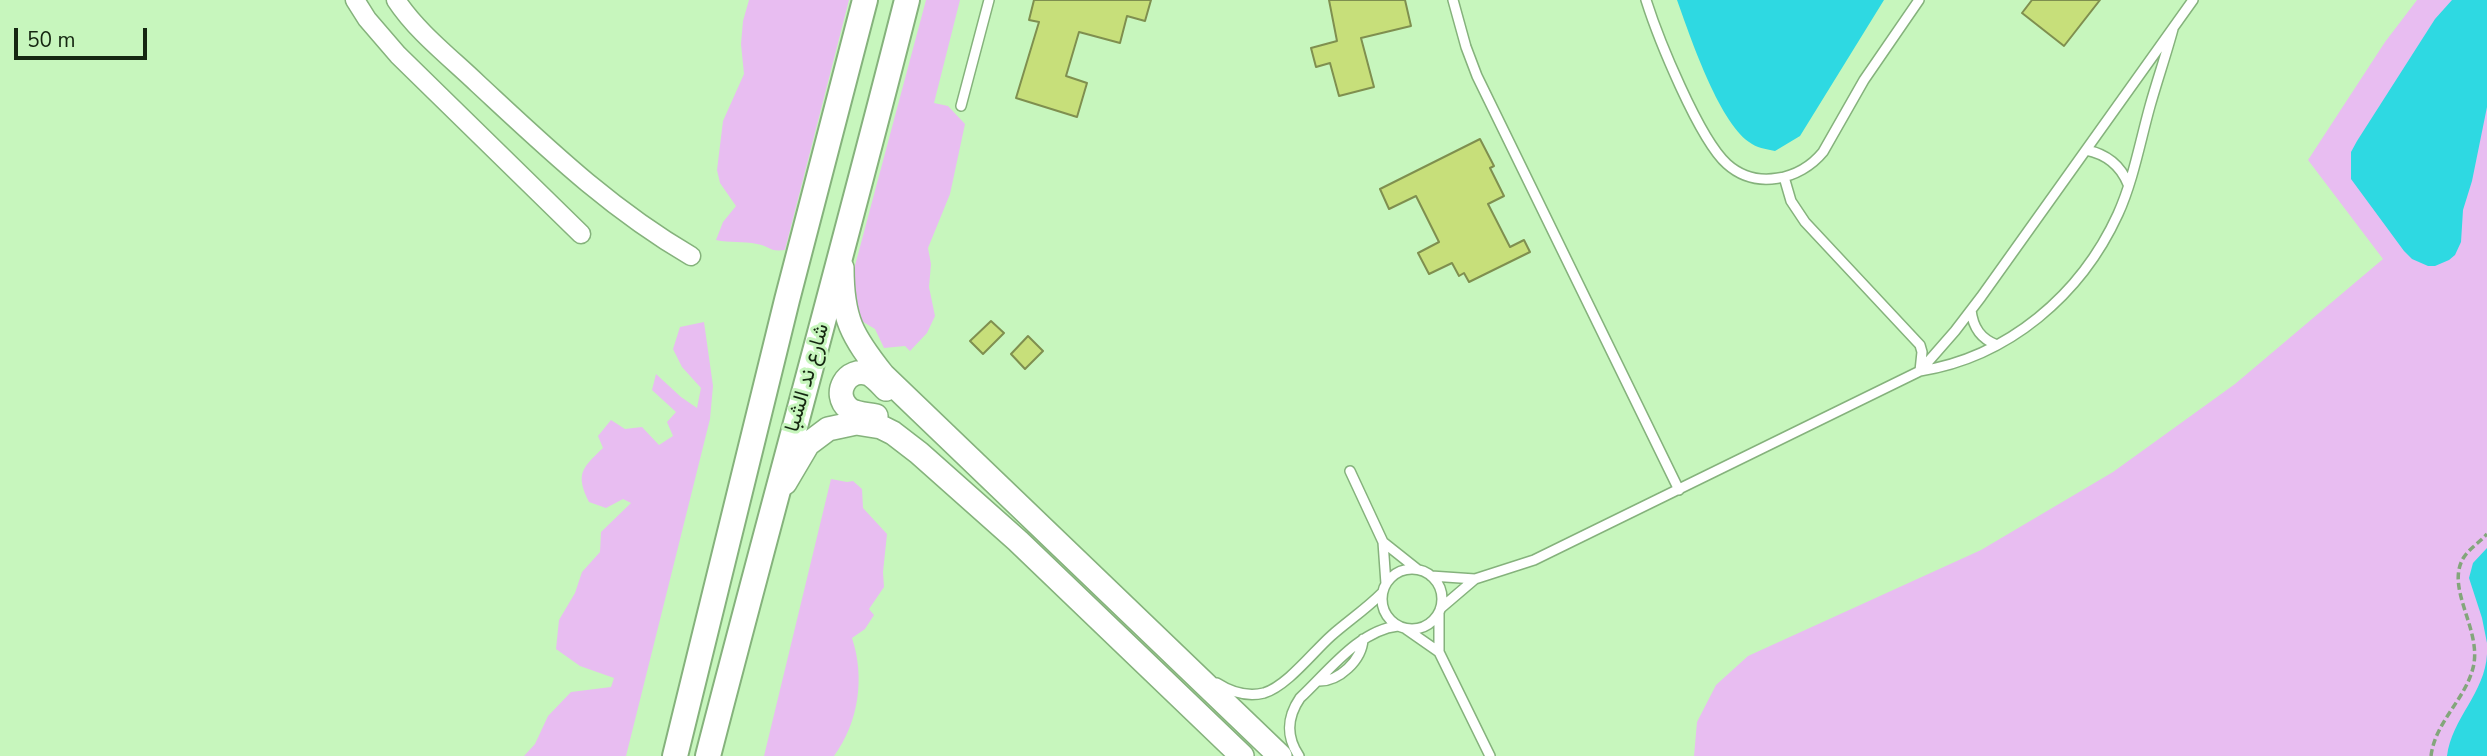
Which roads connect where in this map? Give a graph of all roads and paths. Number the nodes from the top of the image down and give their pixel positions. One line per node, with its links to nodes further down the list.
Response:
1 (355, 0): 15 (street)
2 (396, 0): 17 (street)
3 (865, 0): 36 (main road, شارع ند الشبا)
4 (907, 0): 16 (main road, شارع ند الشبا)
5 (989, 0): 11 (lane)
6 (1453, 0): 24 (lane)
7 (1646, 0): 13 (lane)
8 (1919, 0): 13 (lane)
9 (2193, 0): 10 (lane)
10 (2174, 29): 12 (lane); 14 (lane)
11 (961, 106)
12 (2086, 150): 14 (lane); 18 (lane)
13 (1784, 177): 20 (lane)
14 (2128, 186): 19 (lane)
15 (581, 234)
16 (842, 254): 21 (street); 25 (main road, شارع ند الشبا)
17 (691, 256)
18 (1972, 310): 19 (lane); 20 (lane)
19 (1997, 345): 20 (lane)
20 (1920, 371): 24 (lane)
21 (957, 444): 22 (street); 35 (street)
22 (935, 466): 25 (street); 38 (street)
23 (1350, 471): 27 (lane)
24 (1679, 490): 30 (lane)
25 (774, 500): 37 (main road, شارع ند الشبا)
26 (2487, 534): 42 (path)
27 (1383, 542): 28 (lane); 31 (lane)
28 (1417, 569): 29 (lane); 31 (lane)
29 (1431, 576): 30 (lane); 32 (lane)
30 (1475, 579): 32 (lane)
31 (1384, 589): 33 (lane); 35 (lane)
32 (1440, 610): 33 (lane); 34 (lane)
33 (1401, 627): 34 (lane); 40 (lane)
34 (1439, 652): 41 (lane)
35 (1182, 663): 39 (street)
36 (675, 756)
37 (708, 756)
38 (1242, 756)
39 (1280, 756)
40 (1299, 756)
41 (1490, 756)
42 (2431, 756)

